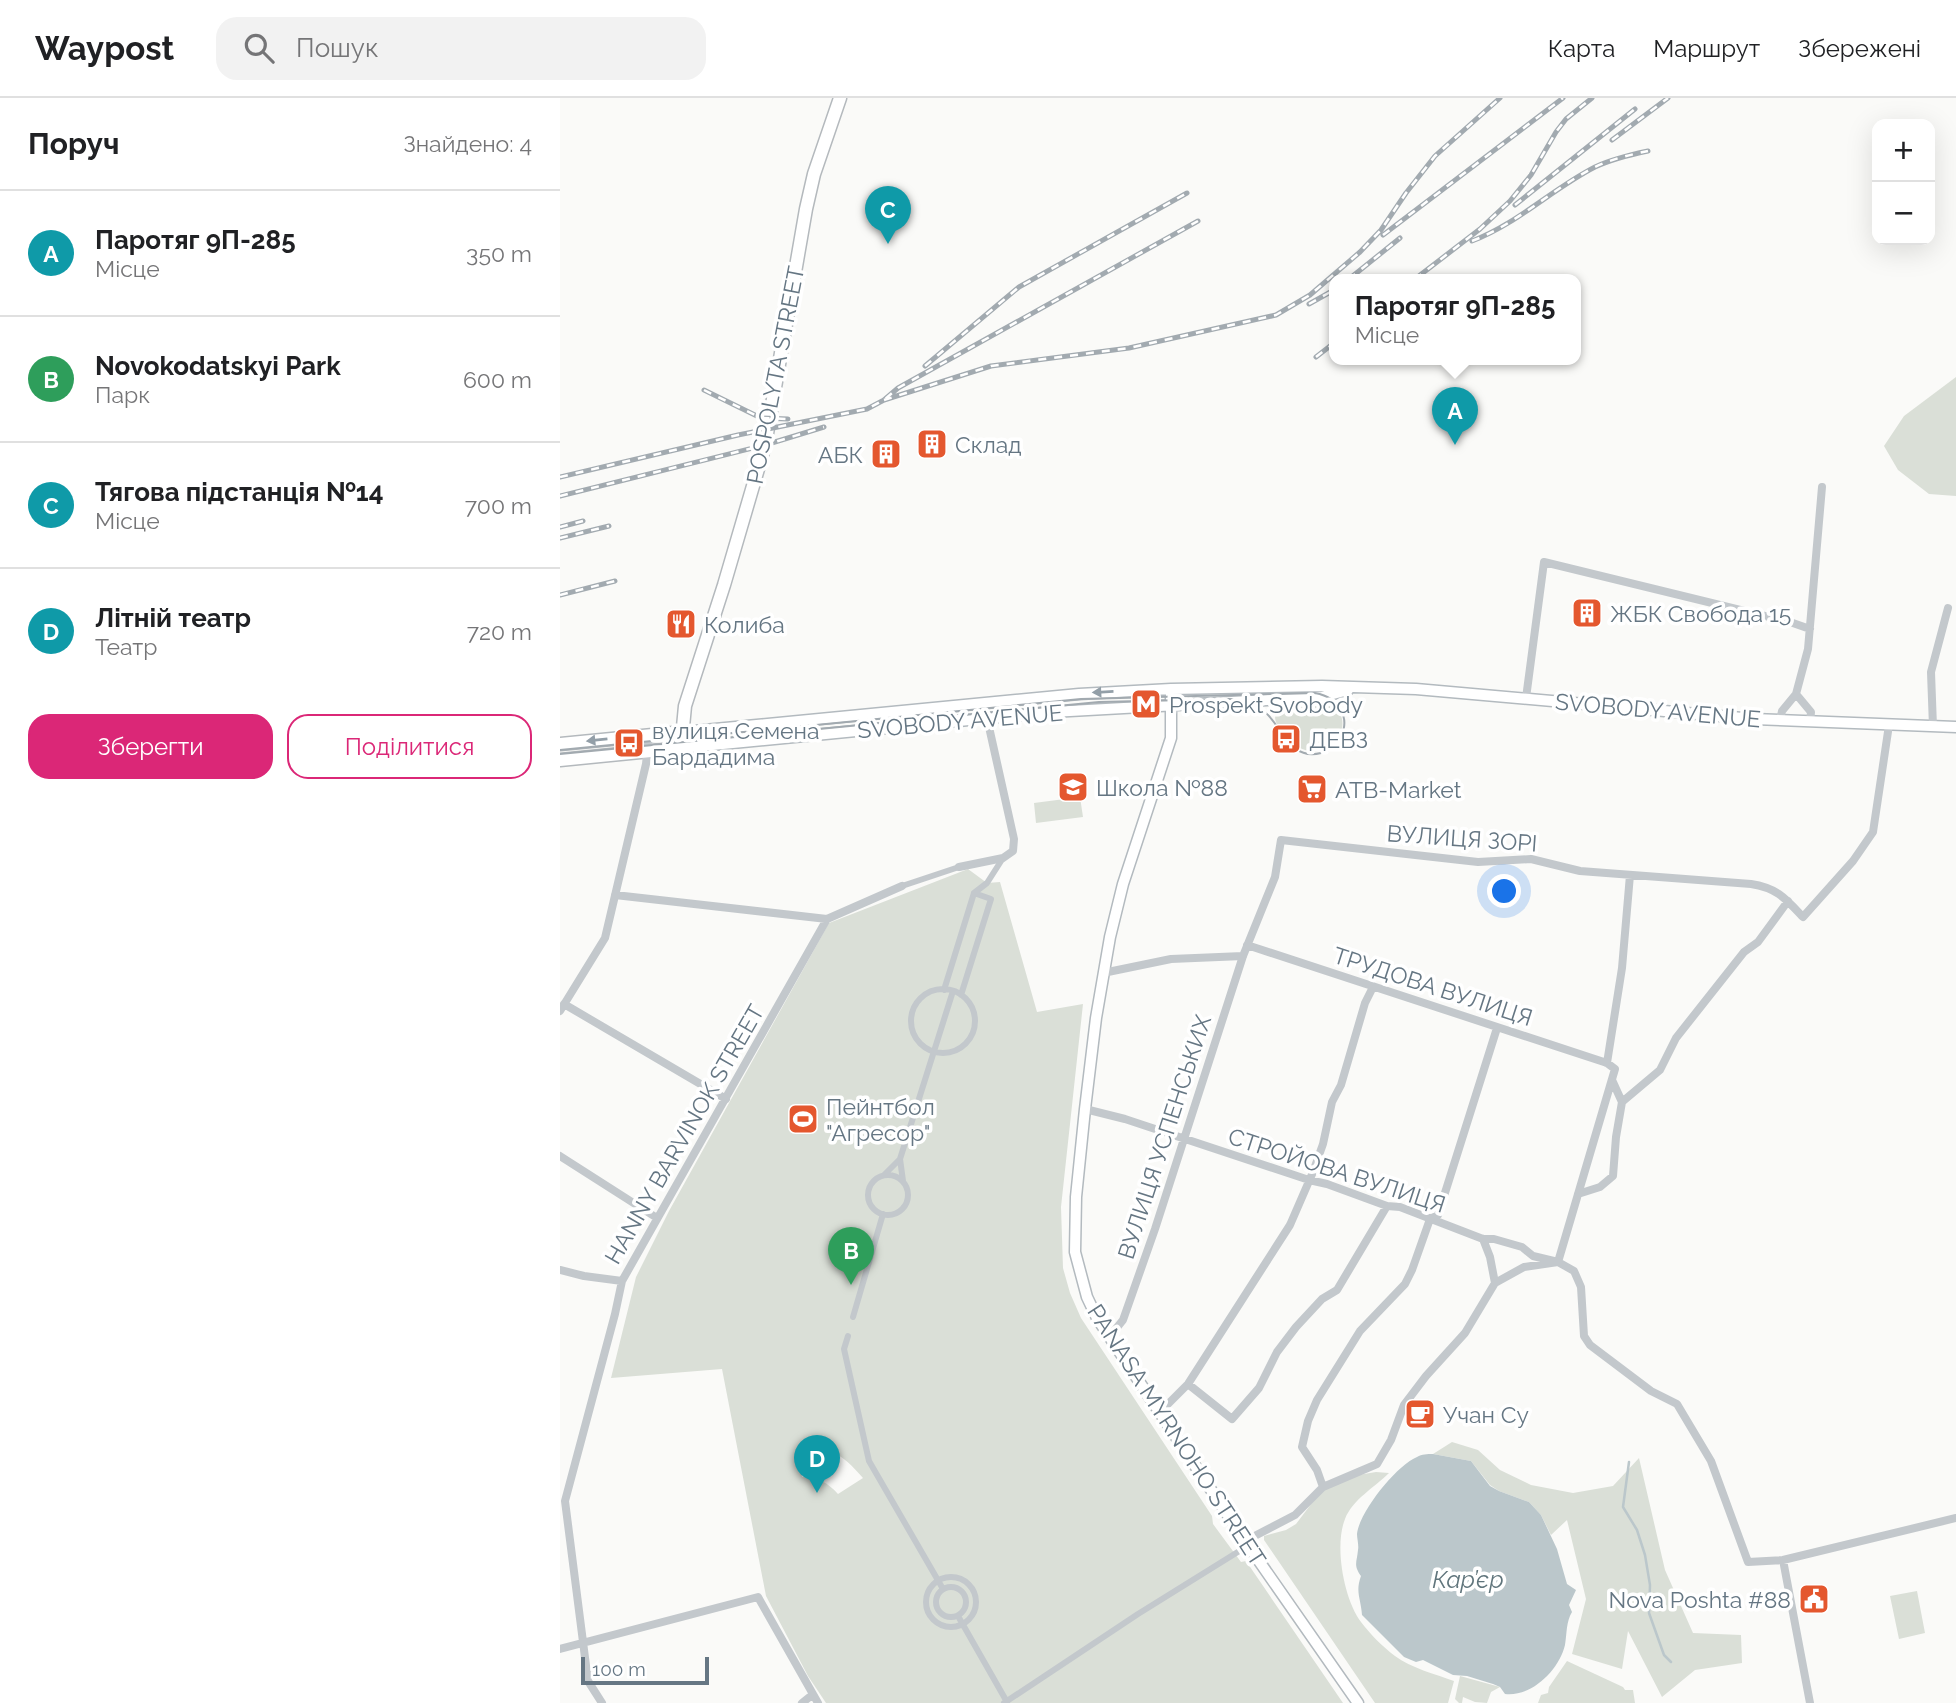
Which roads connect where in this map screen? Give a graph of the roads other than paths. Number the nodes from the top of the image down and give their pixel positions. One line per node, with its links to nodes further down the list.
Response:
1 (840, 98): 16 (highway, POSPOLYTA STREET)
2 (1822, 486): 4 (street)
3 (1948, 608): 14 (street)
4 (1810, 629): 7 (street); 8 (street)
5 (1360, 687): 6 (main road, SVOBODY AVENUE); 8 (main road, SVOBODY AVENUE); 9 (main road, SVOBODY AVENUE)
6 (1171, 689): 9 (main road, PANASA MYRNOHO STREET); 16 (main road, SVOBODY AVENUE, one-way to 16)
7 (1796, 694): 11 (street); 12 (street)
8 (1526, 698): 11 (main road, SVOBODY AVENUE)
9 (1172, 705): 10 (main road, SVOBODY AVENUE); 36 (main road, PANASA MYRNOHO STREET)
10 (987, 718): 19 (main road, SVOBODY AVENUE); 22 (street)
11 (1780, 720): 12 (main road, SVOBODY AVENUE)
12 (1810, 722): 13 (main road, SVOBODY AVENUE)
13 (1889, 725): 14 (main road, SVOBODY AVENUE); 30 (street, ВУЛИЦЯ ЗОРІ)
14 (1933, 727): 15 (main road, SVOBODY AVENUE)
15 (1956, 727)
16 (683, 732): 17 (highway, SVOBODY AVENUE); 19 (highway, POSPOLYTA STREET)
17 (649, 735): 18 (highway, SVOBODY AVENUE, one-way to 18); 20 (street)
18 (560, 744)
19 (681, 748): 20 (highway, SVOBODY AVENUE)
20 (648, 751): 21 (highway, SVOBODY AVENUE); 28 (street)
21 (560, 760)
22 (1003, 858): 23 (street); 25 (street)
23 (959, 867): 26 (street)
24 (1630, 875): 30 (street, ВУЛИЦЯ ЗОРІ); 34 (street, ВУЛИЦЯ ЗОРІ); 46 (street)
25 (987, 883): 27 (street); 29 (street)
26 (902, 886): 31 (street)
27 (974, 893): 29 (street); 32 (street)
28 (615, 895): 31 (street); 41 (street)
29 (991, 899): 33 (street)
30 (1788, 901): 50 (street)
31 (827, 919): 49 (street, HANNY BARVINOK STREET)
32 (966, 920): 33 (street); 38 (street)
33 (983, 925): 40 (street)
34 (1247, 945): 35 (street, ВУЛИЦЯ УСПЕНСЬКИХ); 37 (street, ТРУДОВА ВУЛИЦЯ)
35 (1243, 956): 36 (street); 52 (street, ВУЛИЦЯ УСПЕНСЬКИХ)
36 (1103, 973): 51 (main road, PANASA MYRNOHO STREET)
37 (1373, 987): 42 (street, ТРУДОВА ВУЛИЦЯ); 56 (street)
38 (944, 990): 39 (street); 43 (street)
39 (953, 991): 40 (street); 44 (street)
40 (961, 995): 45 (street)
41 (562, 1007): 49 (street)
42 (1497, 1028): 46 (street, ТРУДОВА ВУЛИЦЯ); 62 (street)
43 (919, 1043): 44 (street); 47 (street)
44 (933, 1052): 45 (street); 47 (street)
45 (950, 1052): 47 (street)
46 (1607, 1063): 48 (street)
47 (929, 1066): 54 (street)
48 (1612, 1080): 50 (street); 58 (street)
49 (726, 1099): 61 (street, HANNY BARVINOK STREET)
50 (1622, 1102): 58 (street)
51 (1085, 1109): 52 (street, СТРОЙОВА ВУЛИЦЯ); 69 (main road, PANASA MYRNOHO STREET)
52 (1184, 1139): 56 (street, СТРОЙОВА ВУЛИЦЯ); 69 (street, ВУЛИЦЯ УСПЕНСЬКИХ)
53 (560, 1156): 61 (street)
54 (900, 1159): 55 (street); 57 (street)
55 (884, 1175): 57 (street); 60 (street)
56 (1309, 1180): 59 (street, СТРОЙОВА ВУЛИЦЯ); 71 (street)
57 (903, 1181): 60 (street)
58 (1578, 1194): 64 (street)
59 (1387, 1206): 62 (street, СТРОЙОВА ВУЛИЦЯ); 71 (street)
60 (883, 1214): 68 (street)
61 (657, 1218): 66 (street, HANNY BARVINOK STREET)
62 (1430, 1219): 63 (street, СТРОЙОВА ВУЛИЦЯ); 73 (street)
63 (1483, 1239): 64 (street, СТРОЙОВА ВУЛИЦЯ); 67 (street)
64 (1558, 1262): 67 (street); 76 (street, СТРОЙОВА ВУЛИЦЯ)
65 (560, 1270): 66 (street)
66 (622, 1281): 85 (street, HANNY BARVINOK STREET)
67 (1495, 1283): 73 (street)
68 (853, 1317)
69 (1107, 1334): 72 (main road, PANASA MYRNOHO STREET)
70 (848, 1336): 77 (street)
71 (1188, 1384): 72 (street)
72 (1159, 1413): 75 (main road, PANASA MYRNOHO STREET)
73 (1324, 1487): 75 (street)
74 (1956, 1518): 76 (street)
75 (1247, 1543): 88 (street); 92 (main road, PANASA MYRNOHO STREET)
76 (1783, 1560): 93 (street)
77 (939, 1581): 78 (street); 79 (street); 82 (street)
78 (943, 1589): 80 (street); 81 (street)
79 (972, 1590): 80 (street); 84 (street)
80 (964, 1595): 83 (street)
81 (937, 1610): 82 (street); 83 (street)
82 (930, 1615): 84 (street)
83 (958, 1616): 84 (street)
84 (963, 1624): 88 (street)
85 (583, 1644): 86 (street); 87 (street); 89 (street, HANNY BARVINOK STREET)
86 (560, 1648)
87 (812, 1695): 90 (street); 91 (street)
88 (1006, 1702)
89 (601, 1703)
90 (802, 1703)
91 (818, 1703)
92 (1358, 1703)
93 (1810, 1703)

